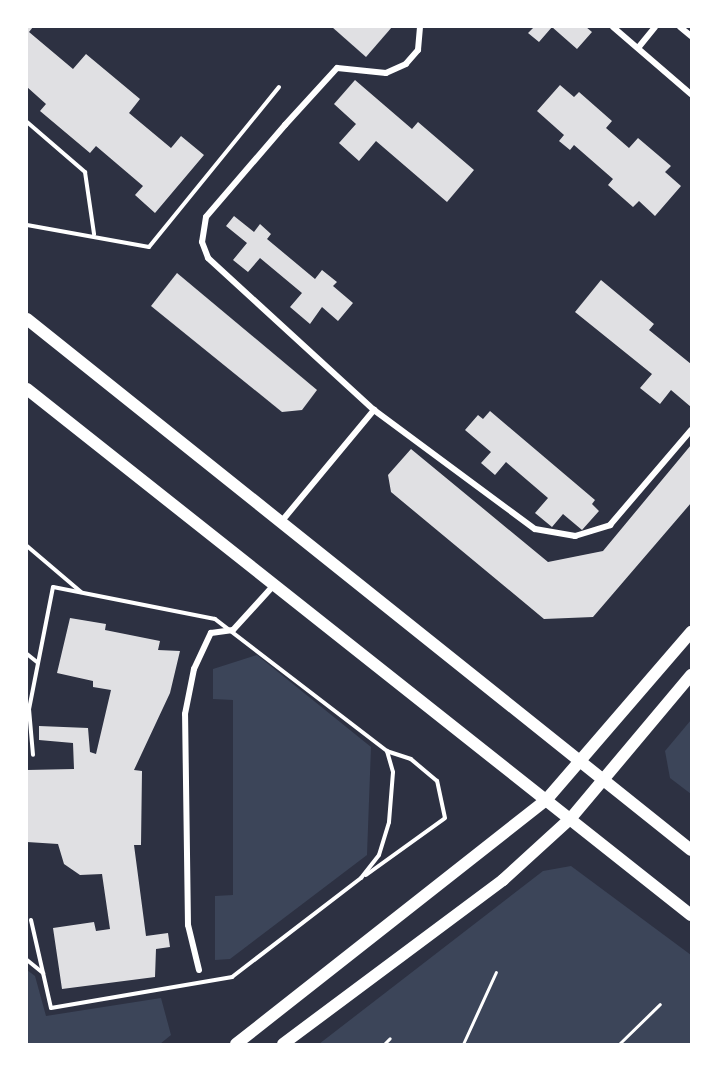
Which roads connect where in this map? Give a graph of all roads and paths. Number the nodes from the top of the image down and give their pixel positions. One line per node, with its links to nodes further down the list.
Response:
1 (420, 27): 14 (street)
2 (613, 27): 6 (street)
3 (655, 27): 6 (street)
4 (680, 27): 5 (street)
5 (691, 36)
6 (638, 48): 8 (street)
7 (279, 87): 11 (lane)
8 (691, 94)
9 (27, 122): 11 (lane)
10 (27, 225): 11 (lane)
11 (94, 234)
12 (27, 319): 16 (main road)
13 (27, 388): 18 (main road)
14 (374, 410): 15 (street); 16 (street)
15 (691, 430)
16 (281, 522): 28 (main road)
17 (27, 546): 19 (lane)
18 (275, 584): 20 (street); 30 (main road)
19 (82, 593): 20 (lane); 23 (lane)
20 (233, 630): 26 (lane); 37 (street)
21 (691, 632): 28 (main road)
22 (27, 654): 23 (lane)
23 (38, 663): 25 (lane)
24 (691, 675): 29 (main road)
25 (29, 699): 27 (lane)
26 (387, 751): 33 (lane); 33 (lane)
27 (33, 755)
28 (582, 763): 29 (main road); 30 (main road)
29 (604, 780): 31 (main road); 32 (main road)
30 (547, 799): 31 (main road); 42 (main road)
31 (571, 818): 34 (main road); 43 (main road)
32 (691, 850)
33 (361, 878): 39 (lane)
34 (691, 915)
35 (31, 920): 39 (lane)
36 (27, 960): 39 (lane)
37 (199, 970)
38 (496, 972): 45 (path)
39 (43, 973)
40 (660, 1004): 46 (path)
41 (390, 1038): 44 (path)
42 (236, 1044)
43 (283, 1044)
44 (384, 1044)
45 (463, 1044)
46 (619, 1044)

